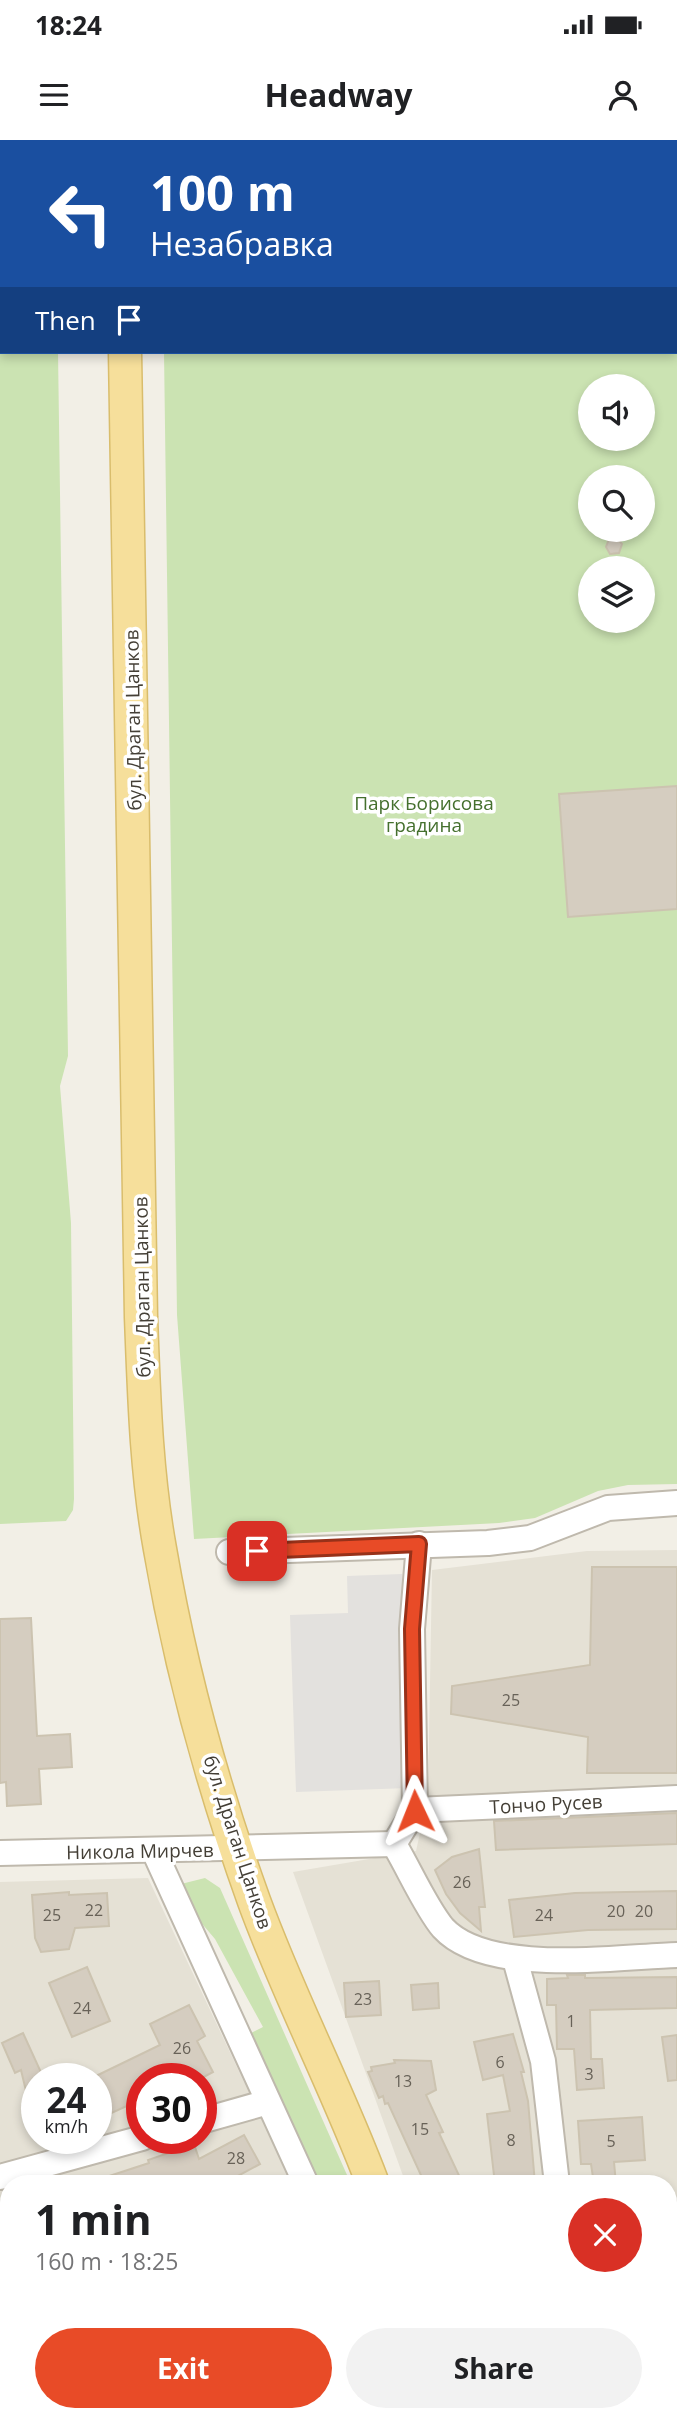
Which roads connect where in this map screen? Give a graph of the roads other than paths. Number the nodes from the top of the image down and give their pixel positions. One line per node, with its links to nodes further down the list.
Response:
1 (125, 354): 8 (main road, бул. Драган Цанков)
2 (677, 1503): 3 (street)
3 (419, 1544): 4 (street); 6 (street)
4 (229, 1552)
5 (677, 1798): 6 (street, Тончо Русев)
6 (415, 1811): 7 (street)
7 (394, 1844): 8 (street, Никола Мирчев); 12 (street)
8 (236, 1850): 9 (street, Никола Мирчев); 18 (main road, бул. Драган Цанков)
9 (154, 1851): 10 (street, Никола Мирчев); 13 (street)
10 (0, 1853)
11 (677, 1955): 12 (street)
12 (515, 1959): 19 (street)
13 (268, 2102): 14 (street); 17 (street)
14 (217, 2116)
15 (126, 2142): 16 (street)
16 (7, 2175)
17 (302, 2175)
18 (369, 2175)
19 (556, 2175)

